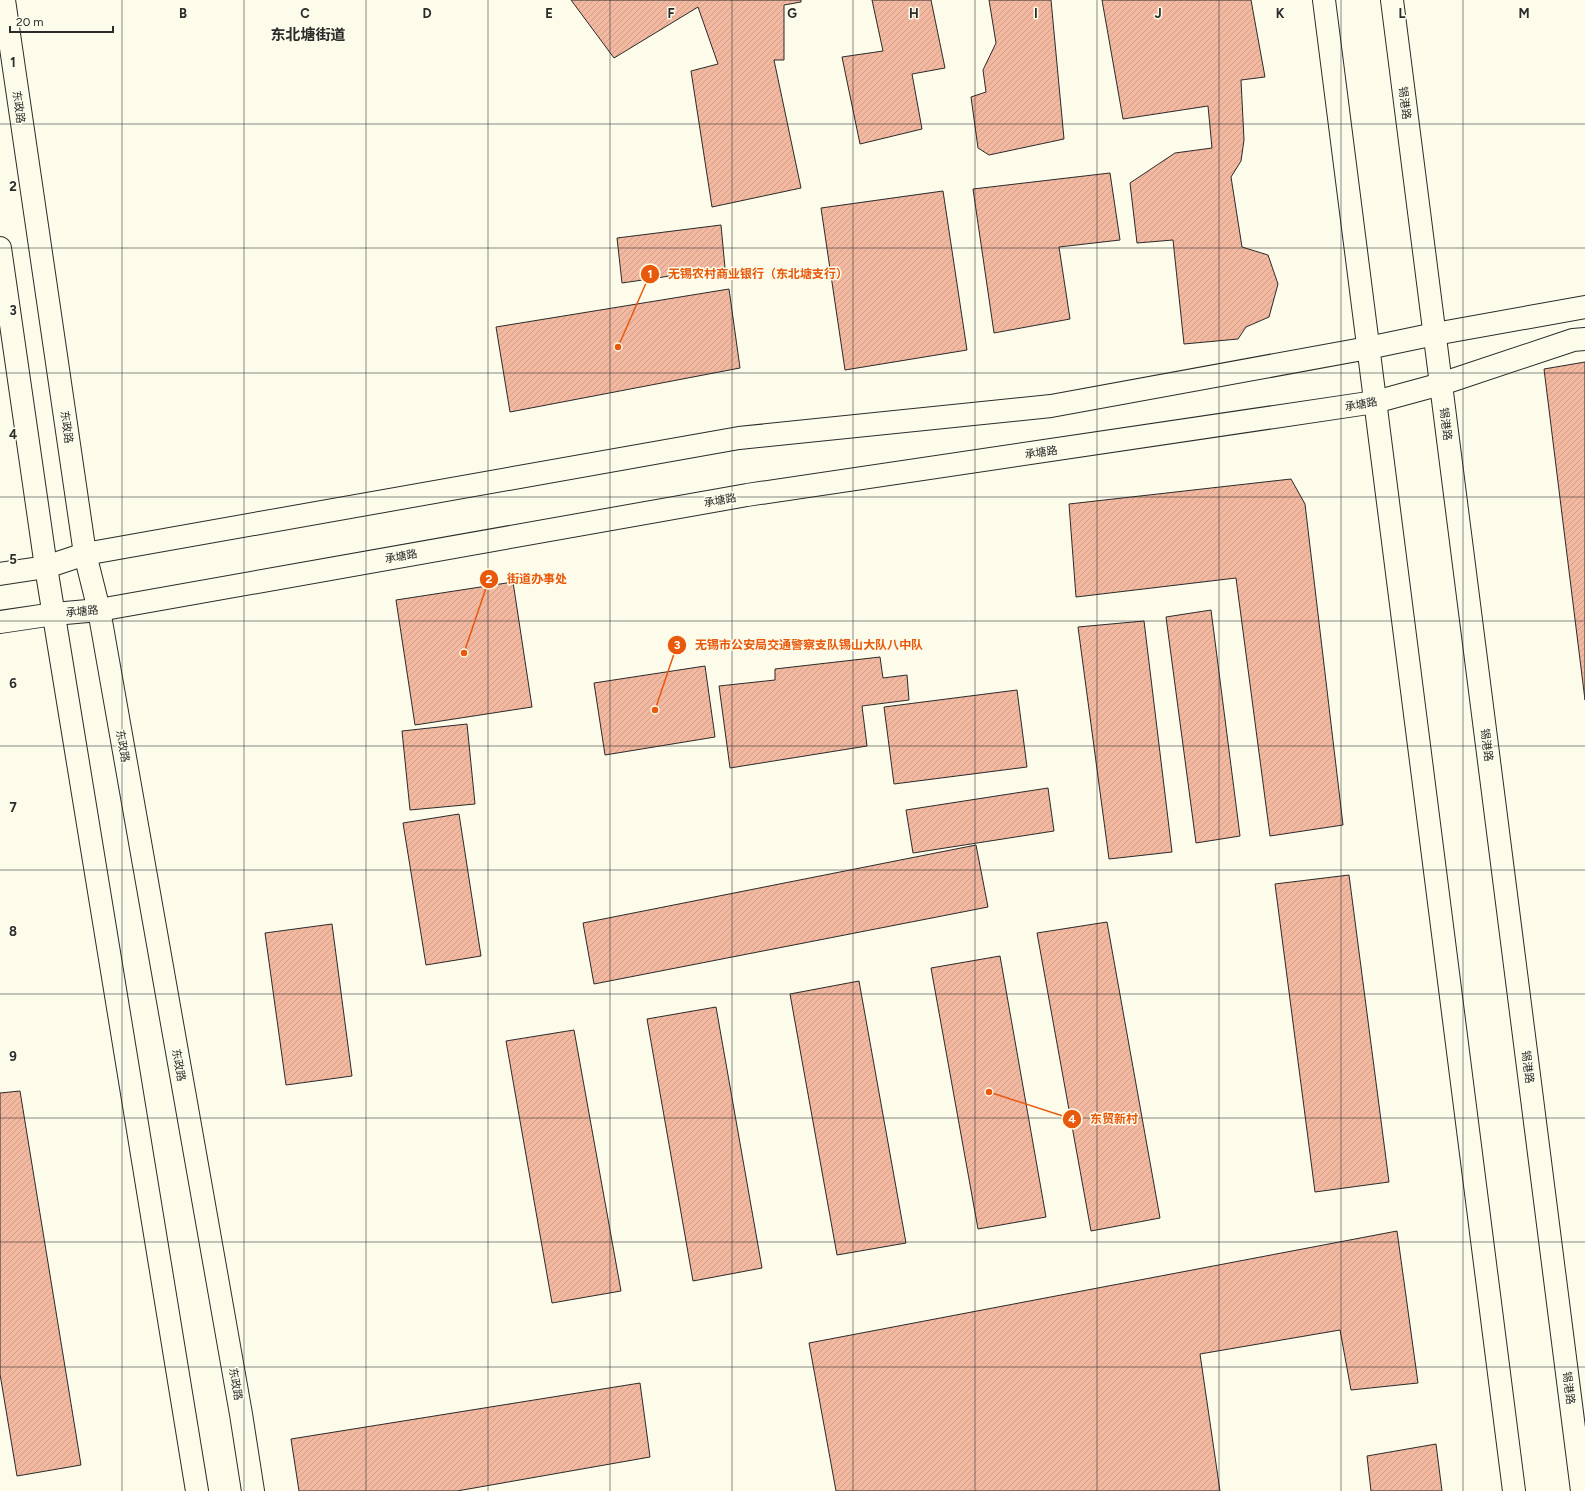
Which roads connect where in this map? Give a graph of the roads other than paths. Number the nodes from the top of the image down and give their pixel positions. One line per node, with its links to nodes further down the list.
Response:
1 (4, 0): 11 (main road, 东政路)
2 (1324, 0): 8 (main road)
3 (1392, 0): 6 (main road, 锡港路)
4 (0, 248): 12 (main road)
5 (1585, 307): 6 (main road)
6 (1435, 334): 8 (main road); 9 (main road, 锡港路)
7 (1585, 340): 9 (main road, 承塘路)
8 (1368, 348): 10 (main road); 11 (main road)
9 (1441, 384): 10 (main road, 承塘路); 20 (main road, 锡港路)
10 (1375, 402): 14 (main road, 承塘路); 19 (main road)
11 (86, 554): 12 (main road); 14 (main road, 东政路)
12 (46, 567): 13 (main road); 15 (main road)
13 (0, 574)
14 (99, 610): 15 (main road, 承塘路); 18 (main road, 东政路)
15 (54, 614): 16 (main road, 承塘路); 17 (main road)
16 (0, 622)
17 (197, 1491)
18 (253, 1491)
19 (1514, 1491)
20 (1582, 1491)

